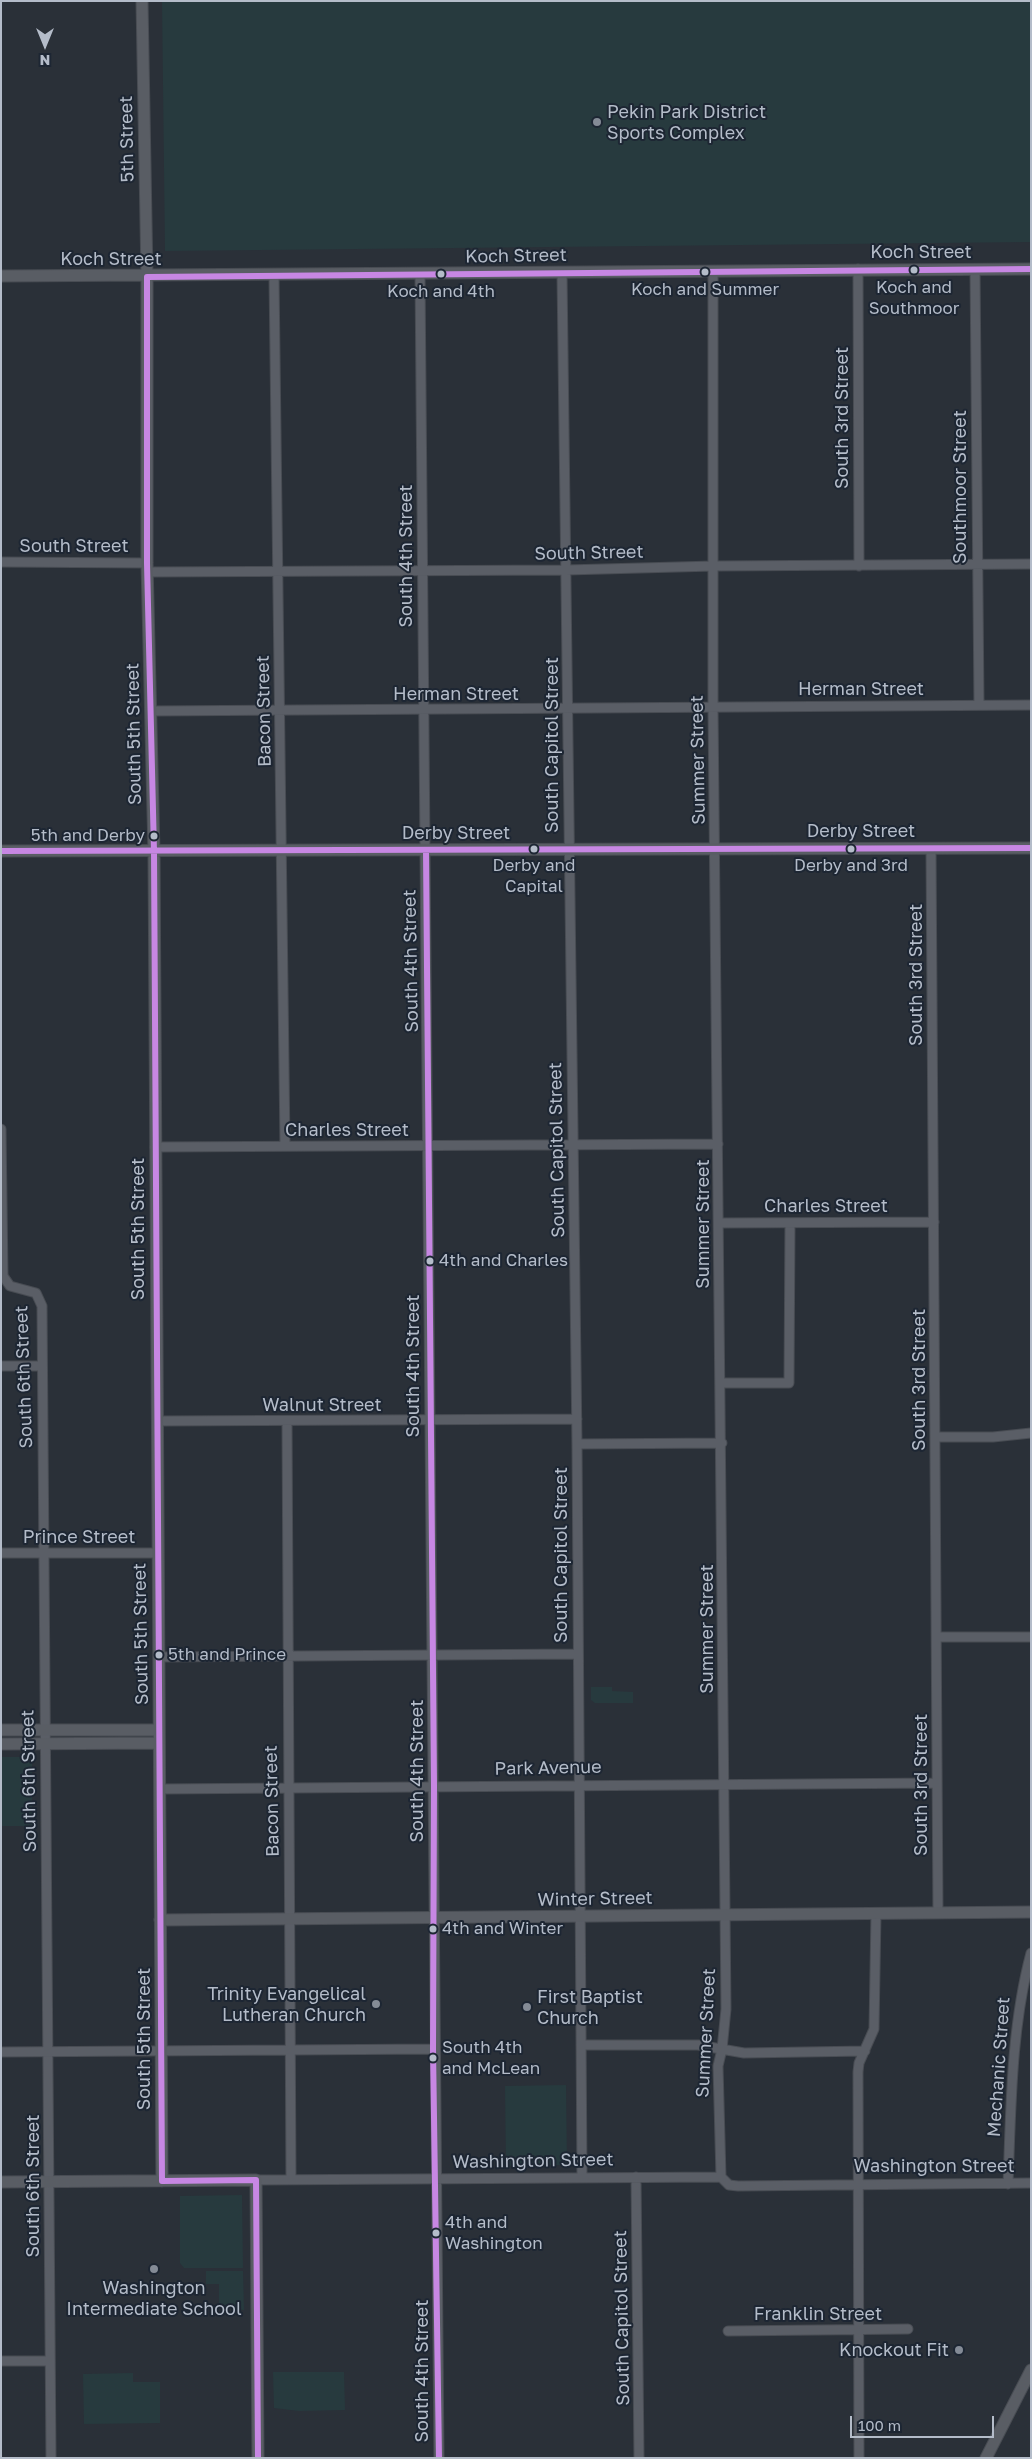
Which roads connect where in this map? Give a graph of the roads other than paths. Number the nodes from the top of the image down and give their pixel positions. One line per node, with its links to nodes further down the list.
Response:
1 (142, 1): 10 (street, 5th Street)
2 (858, 269): 3 (street, Koch Street); 5 (street, Koch Street); 15 (street, South 3rd Street)
3 (974, 269): 4 (street, Koch Street); 13 (street, Southmoor Street)
4 (1031, 269)
5 (713, 271): 6 (street, Koch Street); 14 (street, Summer Street)
6 (562, 273): 7 (street, Koch Street); 17 (street, South Capitol Street)
7 (420, 275): 9 (street, Koch Street); 18 (street, South 4th Street)
8 (1, 276): 10 (street, Koch Street)
9 (274, 276): 10 (street, Koch Street); 19 (street, Bacon Street)
10 (147, 277): 16 (street, South 5th Street)
11 (1, 562): 16 (street, South Street)
12 (1031, 564): 13 (street, South Street)
13 (977, 565): 15 (street, South Street); 20 (street, Southmoor Street)
14 (714, 566): 15 (street, South Street); 17 (street, South Street); 22 (street, Summer Street)
15 (859, 566)
16 (148, 568): 19 (street, South Street); 26 (street, South 5th Street)
17 (566, 570): 18 (street, South Street); 23 (street, South Capitol Street)
18 (422, 571): 19 (street, South Street); 25 (street, South 4th Street)
19 (278, 572): 24 (street, Bacon Street)
20 (979, 705): 21 (street, Herman Street); 22 (street, Herman Street)
21 (1031, 705)
22 (713, 707): 23 (street, Herman Street); 29 (street, Summer Street)
23 (568, 709): 25 (street, Herman Street); 31 (street, South Capitol Street)
24 (280, 710): 25 (street, Herman Street); 26 (street, Herman Street); 33 (street, Bacon Street)
25 (423, 710): 30 (street, South 4th Street)
26 (151, 711): 34 (street, South 5th Street)
27 (931, 848): 28 (street, Derby Street); 29 (street, Derby Street); 42 (street, South 3rd Street)
28 (1031, 848)
29 (716, 849): 31 (street, Derby Street); 36 (street, Summer Street)
30 (426, 850): 31 (street, Derby Street); 33 (street, Derby Street); 38 (street, South 4th Street)
31 (568, 850): 39 (street, South Capitol Street)
32 (1, 851): 34 (street, Derby Street)
33 (282, 851): 34 (street, Derby Street); 37 (street, Bacon Street)
34 (154, 852): 40 (street, South 5th Street)
35 (1, 1128): 45 (street, South 6th Street)
36 (718, 1144): 39 (street, Charles Street); 41 (street, Summer Street)
37 (284, 1146): 38 (street, Charles Street); 40 (street, Charles Street)
38 (429, 1146): 39 (street, Charles Street); 48 (street, South 4th Street)
39 (573, 1146): 47 (street, South Capitol Street)
40 (155, 1147): 49 (street, South 5th Street)
41 (719, 1222): 43 (street, Charles Street); 46 (street, Summer Street)
42 (934, 1222): 43 (street, Charles Street); 52 (street, South 3rd Street)
43 (790, 1223): 46 (street)
44 (1, 1366): 45 (street)
45 (42, 1366): 56 (street, South 6th Street)
46 (721, 1383): 53 (street, Summer Street)
47 (577, 1419): 48 (street, Walnut Street); 54 (street, South Capitol Street)
48 (430, 1420): 50 (street, Walnut Street); 62 (street, South 4th Street)
49 (157, 1421): 50 (street, Walnut Street); 57 (street, South 5th Street)
50 (286, 1421): 61 (street, Bacon Street)
51 (1031, 1433): 52 (street)
52 (936, 1437): 59 (street, South 3rd Street)
53 (722, 1443): 54 (street); 70 (street, Summer Street)
54 (577, 1444): 60 (street, South Capitol Street)
55 (1, 1553): 56 (street, Prince Street)
56 (43, 1553): 57 (street, Prince Street); 65 (street, South 6th Street)
57 (158, 1553): 63 (street, South 5th Street)
58 (1031, 1636): 59 (street)
59 (937, 1638): 71 (street, South 3rd Street)
60 (577, 1654): 62 (street); 72 (street, South Capitol Street)
61 (287, 1656): 62 (street); 63 (street); 75 (street, Bacon Street)
62 (433, 1656): 73 (street, South 4th Street)
63 (159, 1657): 66 (street, South 5th Street)
64 (1, 1730): 65 (street)
65 (45, 1730): 66 (street); 69 (street, South 6th Street)
66 (160, 1730): 67 (street, South 5th Street)
67 (160, 1743): 69 (street); 74 (street, South 5th Street)
68 (1, 1744): 69 (street)
69 (45, 1744): 90 (street, South 6th Street)
70 (724, 1783): 71 (street, Park Avenue); 72 (street, Park Avenue); 79 (street, Summer Street)
71 (937, 1783): 78 (street, South 3rd Street)
72 (578, 1785): 73 (street, Park Avenue); 80 (street, South Capitol Street)
73 (434, 1786): 75 (street, Park Avenue); 82 (street, South 4th Street)
74 (160, 1788): 75 (street, Park Avenue); 83 (street, South 5th Street)
75 (289, 1788): 81 (street, Bacon Street)
76 (1031, 1912): 78 (street, Winter Street)
77 (876, 1913): 78 (street, Winter Street); 79 (street, Winter Street); 91 (street)
78 (938, 1913)
79 (725, 1915): 80 (street, Winter Street); 87 (street, Summer Street)
80 (580, 1917): 82 (street, Winter Street); 85 (street, South Capitol Street)
81 (290, 1919): 82 (street, Winter Street); 83 (street, Winter Street); 89 (street, Bacon Street)
82 (433, 1919): 86 (street, South 4th Street)
83 (160, 1920): 88 (street, South 5th Street)
84 (1031, 1953): 104 (street, Mechanic Street)
85 (581, 2045): 87 (street); 93 (street, South Capitol Street)
86 (433, 2049): 89 (street); 98 (street, South 4th Street)
87 (722, 2049): 91 (street); 95 (street, Summer Street)
88 (161, 2050): 89 (street); 90 (street); 100 (street, South 5th Street)
89 (290, 2050): 97 (street, Bacon Street)
90 (48, 2051): 92 (street); 99 (street, South 6th Street)
91 (865, 2051): 103 (street)
92 (1, 2052)
93 (582, 2177): 94 (street, Washington Street); 98 (street, Washington Street)
94 (636, 2177): 95 (street, Washington Street); 114 (street, South Capitol Street)
95 (721, 2177): 103 (street, Washington Street)
96 (256, 2180): 97 (street, Washington Street); 100 (street, Washington Street); 112 (street)
97 (291, 2180): 98 (street, Washington Street)
98 (436, 2180): 113 (street, South 4th Street)
99 (48, 2181): 100 (street, Washington Street); 101 (street, Washington Street); 109 (street, South 6th Street)
100 (162, 2181)
101 (1, 2182)
102 (1031, 2183): 104 (street, Washington Street)
103 (859, 2184): 104 (street, Washington Street); 105 (street)
104 (1008, 2184)
105 (860, 2329): 106 (street, Franklin Street); 107 (street, Franklin Street); 115 (street)
106 (908, 2329)
107 (728, 2330)
108 (1, 2361): 109 (street)
109 (50, 2361): 111 (street, South 6th Street)
110 (1031, 2370): 116 (street)
111 (51, 2458)
112 (258, 2458)
113 (438, 2458)
114 (639, 2458)
115 (859, 2458)
116 (986, 2458)

